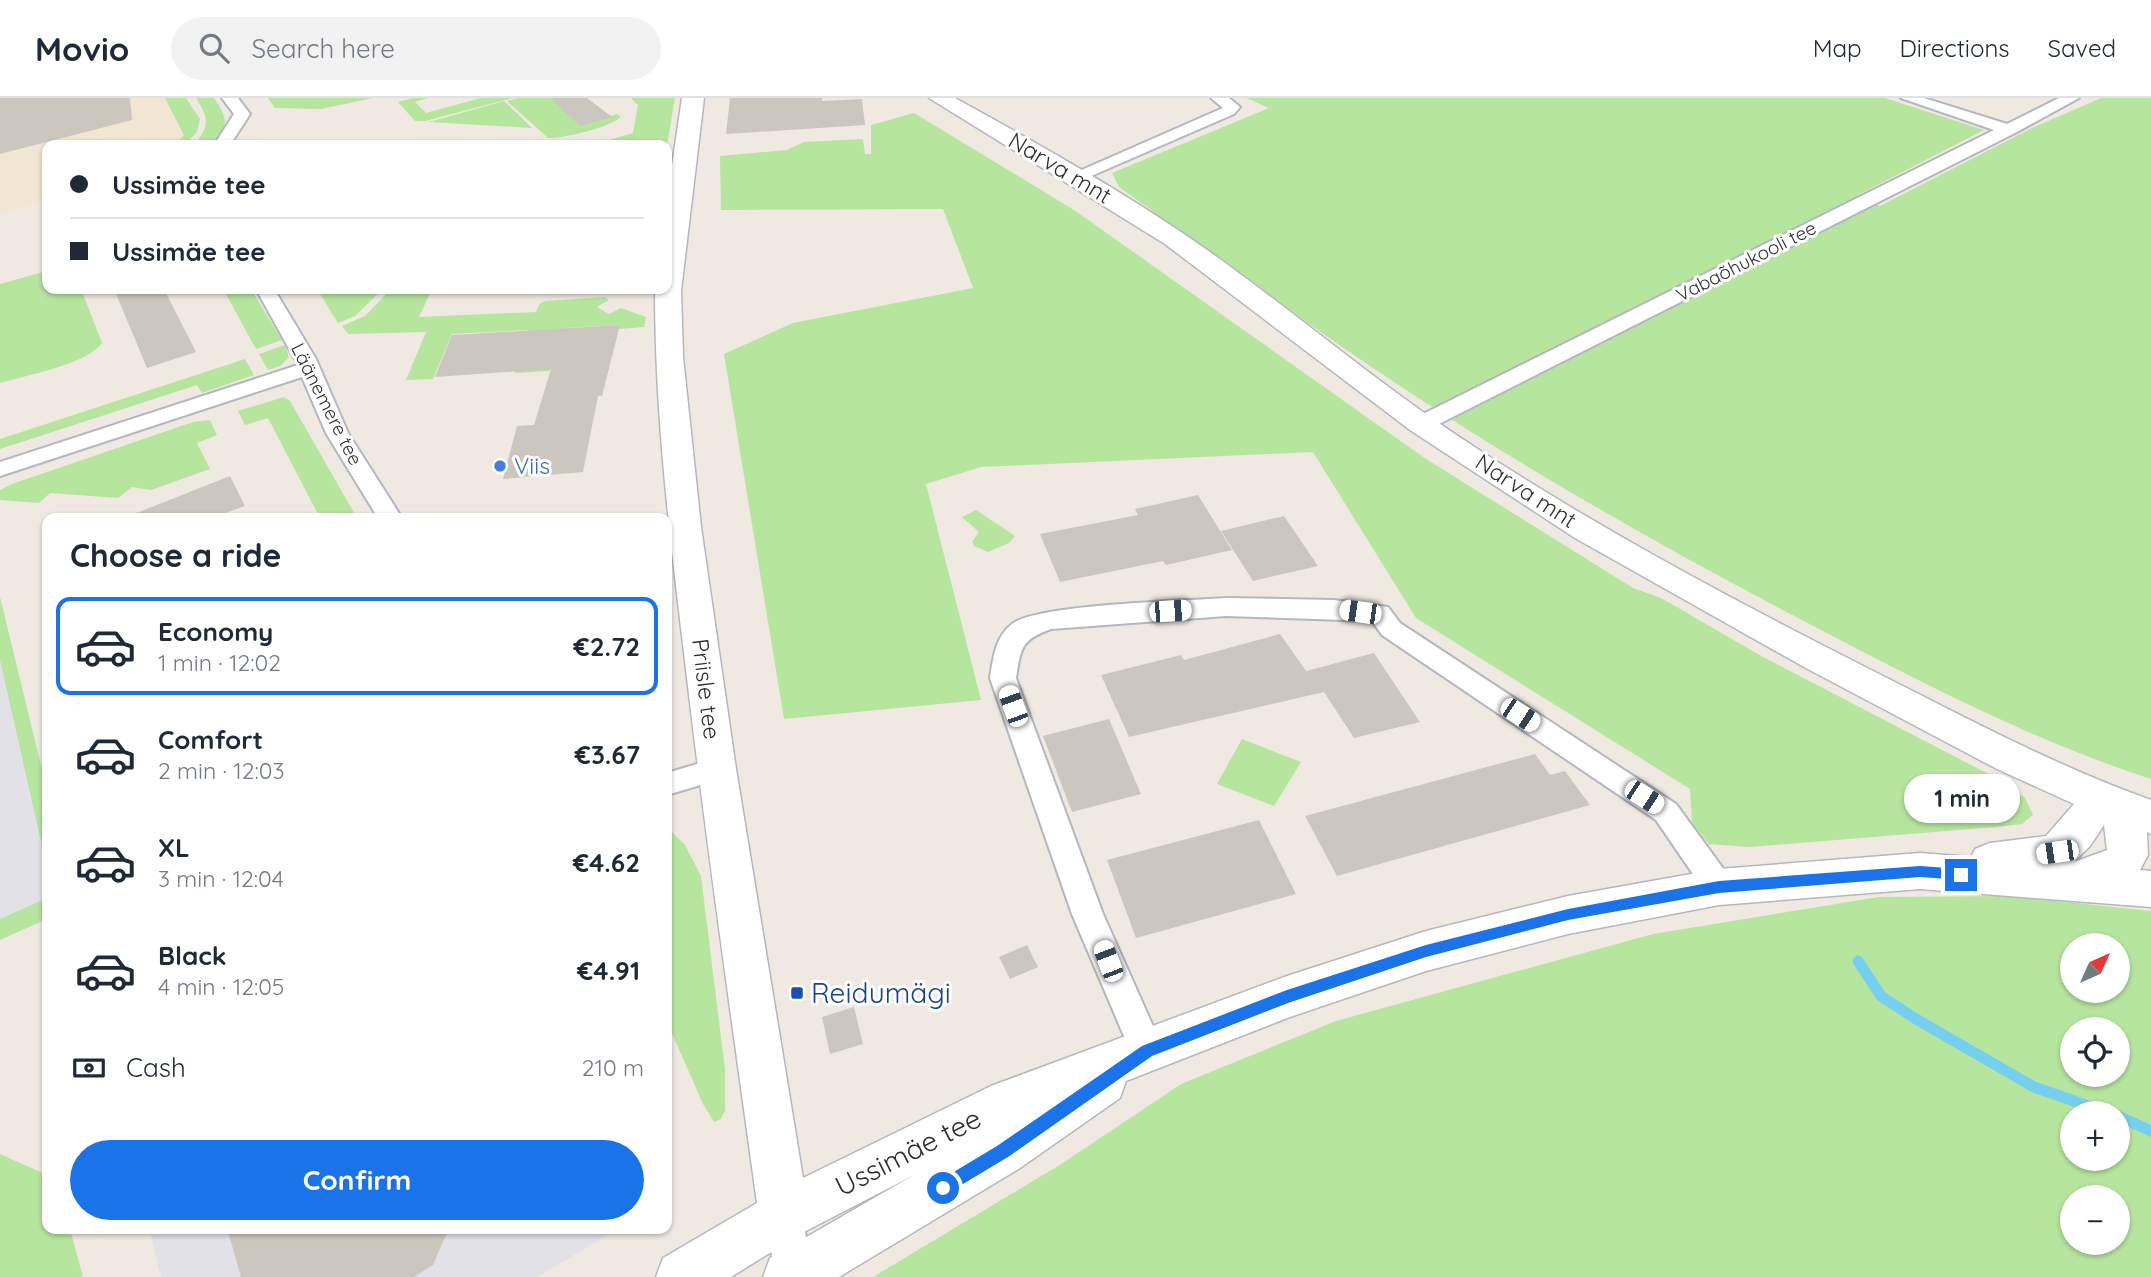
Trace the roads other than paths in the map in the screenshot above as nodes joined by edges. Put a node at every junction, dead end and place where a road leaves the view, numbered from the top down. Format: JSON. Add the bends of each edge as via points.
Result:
{"nodes":[{"id":1,"x":230,"y":98,"type":"edge"},
{"id":2,"x":693,"y":98,"type":"edge"},
{"id":3,"x":940,"y":98,"type":"edge"},
{"id":4,"x":1219,"y":98,"type":"edge"},
{"id":5,"x":1909,"y":98,"type":"edge"},
{"id":6,"x":2071,"y":98,"type":"edge"},
{"id":7,"x":2009,"y":130,"type":"junction"},
{"id":8,"x":225,"y":140,"type":"edge"},
{"id":9,"x":1076,"y":176,"type":"junction"},
{"id":10,"x":672,"y":256,"type":"edge"},
{"id":11,"x":268,"y":294,"type":"edge"},
{"id":12,"x":668,"y":294,"type":"edge"},
{"id":13,"x":308,"y":368,"type":"junction"},
{"id":14,"x":1421,"y":424,"type":"junction"},
{"id":15,"x":0,"y":469,"type":"edge"},
{"id":16,"x":387,"y":513,"type":"edge"},
{"id":17,"x":1993,"y":749,"type":"junction"},
{"id":18,"x":717,"y":769,"type":"junction"},
{"id":19,"x":672,"y":782,"type":"edge"},
{"id":20,"x":2113,"y":804,"type":"junction"},
{"id":21,"x":2151,"y":817,"type":"edge"},
{"id":22,"x":2076,"y":834,"type":"junction"},
{"id":23,"x":1920,"y":871,"type":"junction"},
{"id":24,"x":2061,"y":881,"type":"junction"},
{"id":25,"x":1719,"y":887,"type":"junction"},
{"id":26,"x":2151,"y":889,"type":"edge"},
{"id":27,"x":1147,"y":1051,"type":"junction"},
{"id":28,"x":783,"y":1215,"type":"junction"},
{"id":29,"x":792,"y":1276,"type":"edge"},
{"id":30,"x":681,"y":1277,"type":"edge"}],
"edges":[{"from":1,"to":8,"type":"street","via":[[242,114]]},
{"from":2,"to":10,"type":"street","name":"Priisle tee"},
{"from":3,"to":9,"type":"street","name":"Narva mnt"},
{"from":4,"to":9,"type":"street","via":[[1232,107],[1229,111]]},
{"from":5,"to":7,"type":"street"},
{"from":6,"to":7,"type":"street","name":"Vabaõhukooli tee"},
{"from":7,"to":14,"type":"street","name":"Vabaõhukooli tee"},
{"from":9,"to":14,"type":"street","name":"Narva mnt","via":[[1205,260]]},
{"from":11,"to":13,"type":"street","name":"Läänemere tee"},
{"from":12,"to":18,"type":"street","name":"Priisle tee","via":[[669,357],[685,527]]},
{"from":13,"to":15,"type":"street"},
{"from":13,"to":16,"type":"street","name":"Läänemere tee","via":[[337,433]]},
{"from":14,"to":17,"type":"street","name":"Narva mnt","via":[[1577,525],[1735,615]]},
{"from":17,"to":20,"type":"street","name":"Narva mnt"},
{"from":17,"to":22,"type":"street","via":[[2054,792],[2070,814]]},
{"from":18,"to":19,"type":"street"},
{"from":18,"to":28,"type":"street","name":"Priisle tee"},
{"from":20,"to":21,"type":"street","name":"Narva mnt"},
{"from":20,"to":22,"type":"street","via":[[2092,810]]},
{"from":20,"to":24,"type":"street","via":[[2130,838],[2123,863],[2103,874]]},
{"from":22,"to":23,"type":"street","via":[[2057,852]]},
{"from":23,"to":24,"type":"street","name":"Ussimäe tee"},
{"from":23,"to":25,"type":"street","name":"Ussimäe tee"},
{"from":24,"to":26,"type":"street","name":"Ussimäe tee"},
{"from":25,"to":27,"type":"street","name":"Ussimäe tee","via":[[1568,915],[1426,951],[1287,996]]},
{"from":25,"to":27,"type":"street","via":[[1666,812],[1424,651],[1391,628],[1379,613],[1226,607],[1049,620],[1021,630],[1008,648],[1003,678],[1066,854]]},
{"from":27,"to":28,"type":"street","name":"Ussimäe tee","via":[[991,1110]]},
{"from":27,"to":29,"type":"street","name":"Ussimäe tee","via":[[1003,1151]]},
{"from":28,"to":29,"type":"street","name":"Priisle tee"},
{"from":28,"to":30,"type":"street","name":"Ussimäe tee"}]}
